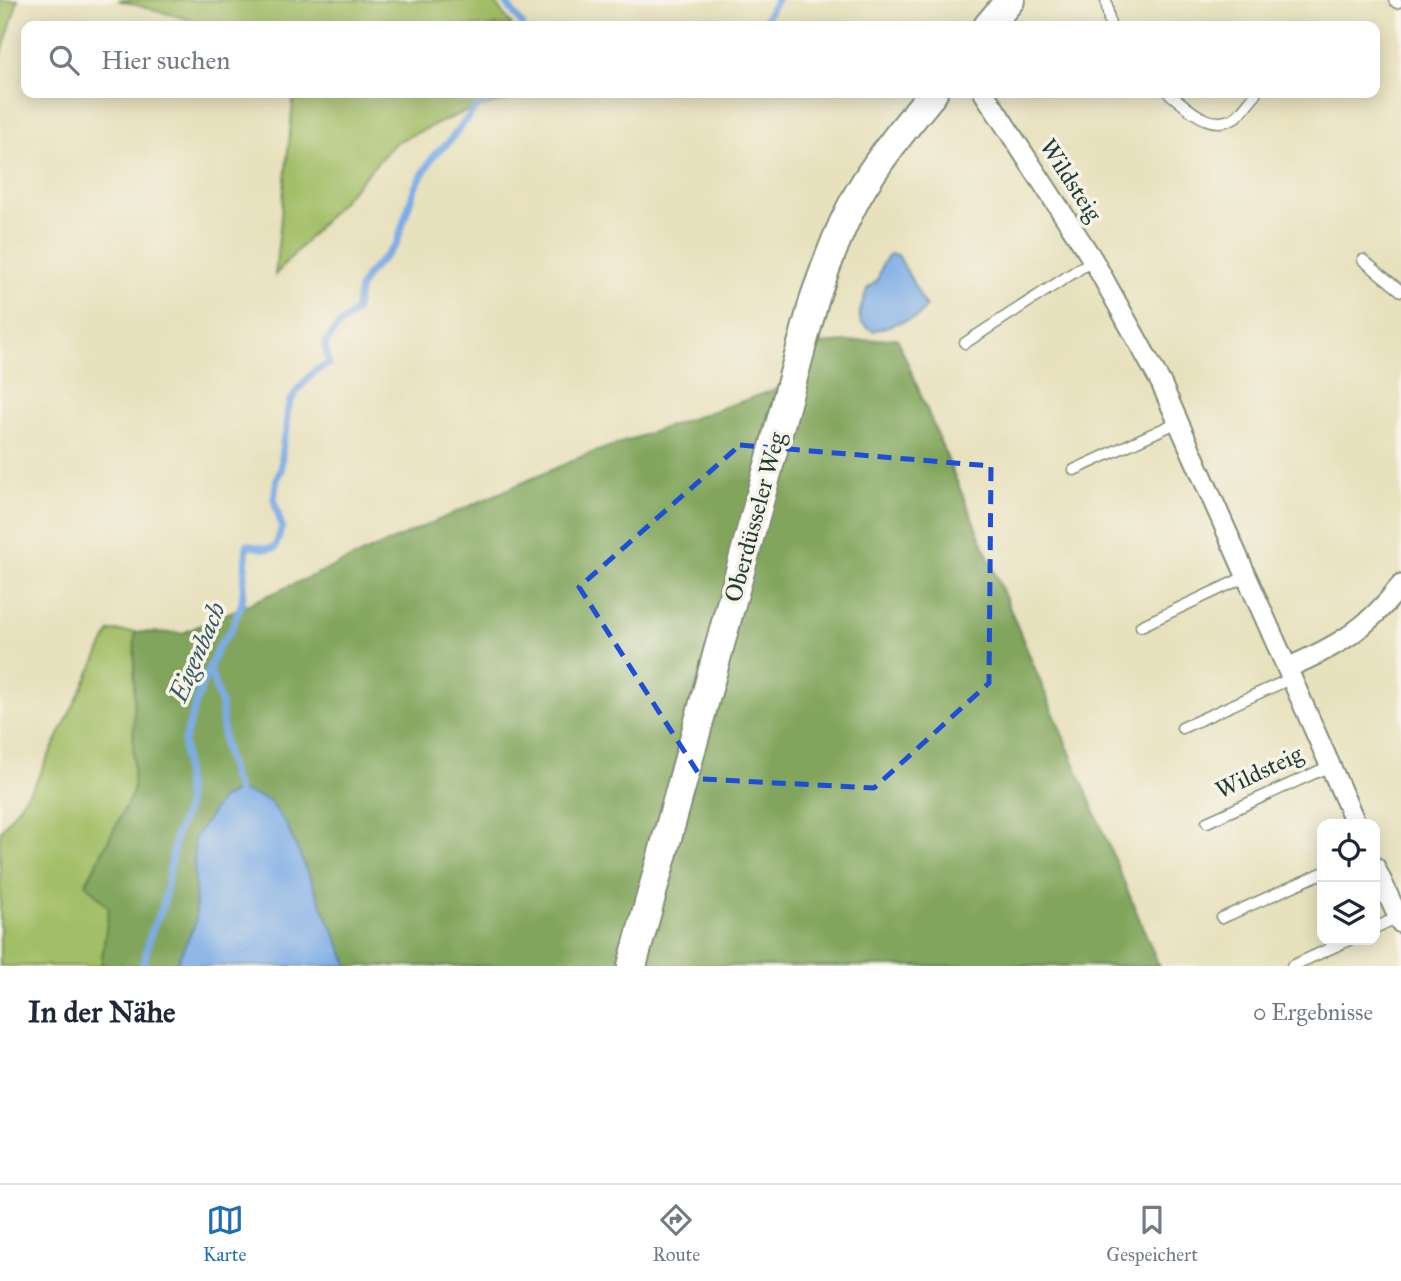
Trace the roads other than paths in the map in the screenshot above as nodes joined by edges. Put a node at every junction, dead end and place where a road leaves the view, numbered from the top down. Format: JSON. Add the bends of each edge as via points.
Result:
{"nodes":[{"id":1,"x":1010,"y":0,"type":"edge"},
{"id":2,"x":1106,"y":0,"type":"edge"},
{"id":3,"x":992,"y":21,"type":"edge"},
{"id":4,"x":1109,"y":21,"type":"edge"},
{"id":5,"x":929,"y":98,"type":"edge"},
{"id":6,"x":987,"y":98,"type":"edge"},
{"id":7,"x":1175,"y":98,"type":"edge"},
{"id":8,"x":1252,"y":98,"type":"edge"},
{"id":9,"x":1093,"y":260,"type":"junction"},
{"id":10,"x":1363,"y":260,"type":"dead end"},
{"id":11,"x":1401,"y":291,"type":"edge"},
{"id":12,"x":965,"y":343,"type":"dead end"},
{"id":13,"x":1178,"y":422,"type":"junction"},
{"id":14,"x":1073,"y":470,"type":"dead end"},
{"id":15,"x":1247,"y":576,"type":"junction"},
{"id":16,"x":1401,"y":585,"type":"edge"},
{"id":17,"x":1141,"y":626,"type":"dead end"},
{"id":18,"x":1290,"y":673,"type":"junction"},
{"id":19,"x":1182,"y":728,"type":"dead end"},
{"id":20,"x":1330,"y":766,"type":"junction"},
{"id":21,"x":1354,"y":819,"type":"edge"},
{"id":22,"x":1207,"y":822,"type":"dead end"},
{"id":23,"x":1317,"y":875,"type":"edge"},
{"id":24,"x":1380,"y":878,"type":"edge"},
{"id":25,"x":1222,"y":918,"type":"dead end"},
{"id":26,"x":1400,"y":920,"type":"edge"},
{"id":27,"x":1380,"y":926,"type":"edge"},
{"id":28,"x":1338,"y":945,"type":"edge"},
{"id":29,"x":632,"y":966,"type":"edge"},
{"id":30,"x":1292,"y":966,"type":"edge"}],
"edges":[{"from":1,"to":3,"type":"street"},
{"from":2,"to":4,"type":"lane"},
{"from":5,"to":29,"type":"street","name":"Oberdüsseler Weg","via":[[864,185],[836,238],[815,297]]},
{"from":6,"to":9,"type":"street","name":"Wildsteig"},
{"from":7,"to":8,"type":"lane","via":[[1211,122],[1237,116]]},
{"from":9,"to":12,"type":"lane","name":"Wildsteig"},
{"from":9,"to":13,"type":"street","name":"Wildsteig"},
{"from":10,"to":11,"type":"lane"},
{"from":13,"to":14,"type":"lane"},
{"from":13,"to":15,"type":"street","name":"Wildsteig"},
{"from":15,"to":17,"type":"lane"},
{"from":15,"to":18,"type":"street","name":"Wildsteig"},
{"from":16,"to":18,"type":"street","via":[[1384,607],[1347,638]]},
{"from":18,"to":19,"type":"lane"},
{"from":18,"to":20,"type":"street","name":"Wildsteig"},
{"from":20,"to":21,"type":"street","name":"Wildsteig"},
{"from":20,"to":22,"type":"lane","name":"Wildsteig"},
{"from":23,"to":25,"type":"lane"},
{"from":24,"to":26,"type":"street"},
{"from":26,"to":27,"type":"lane"},
{"from":28,"to":30,"type":"lane"}]}
